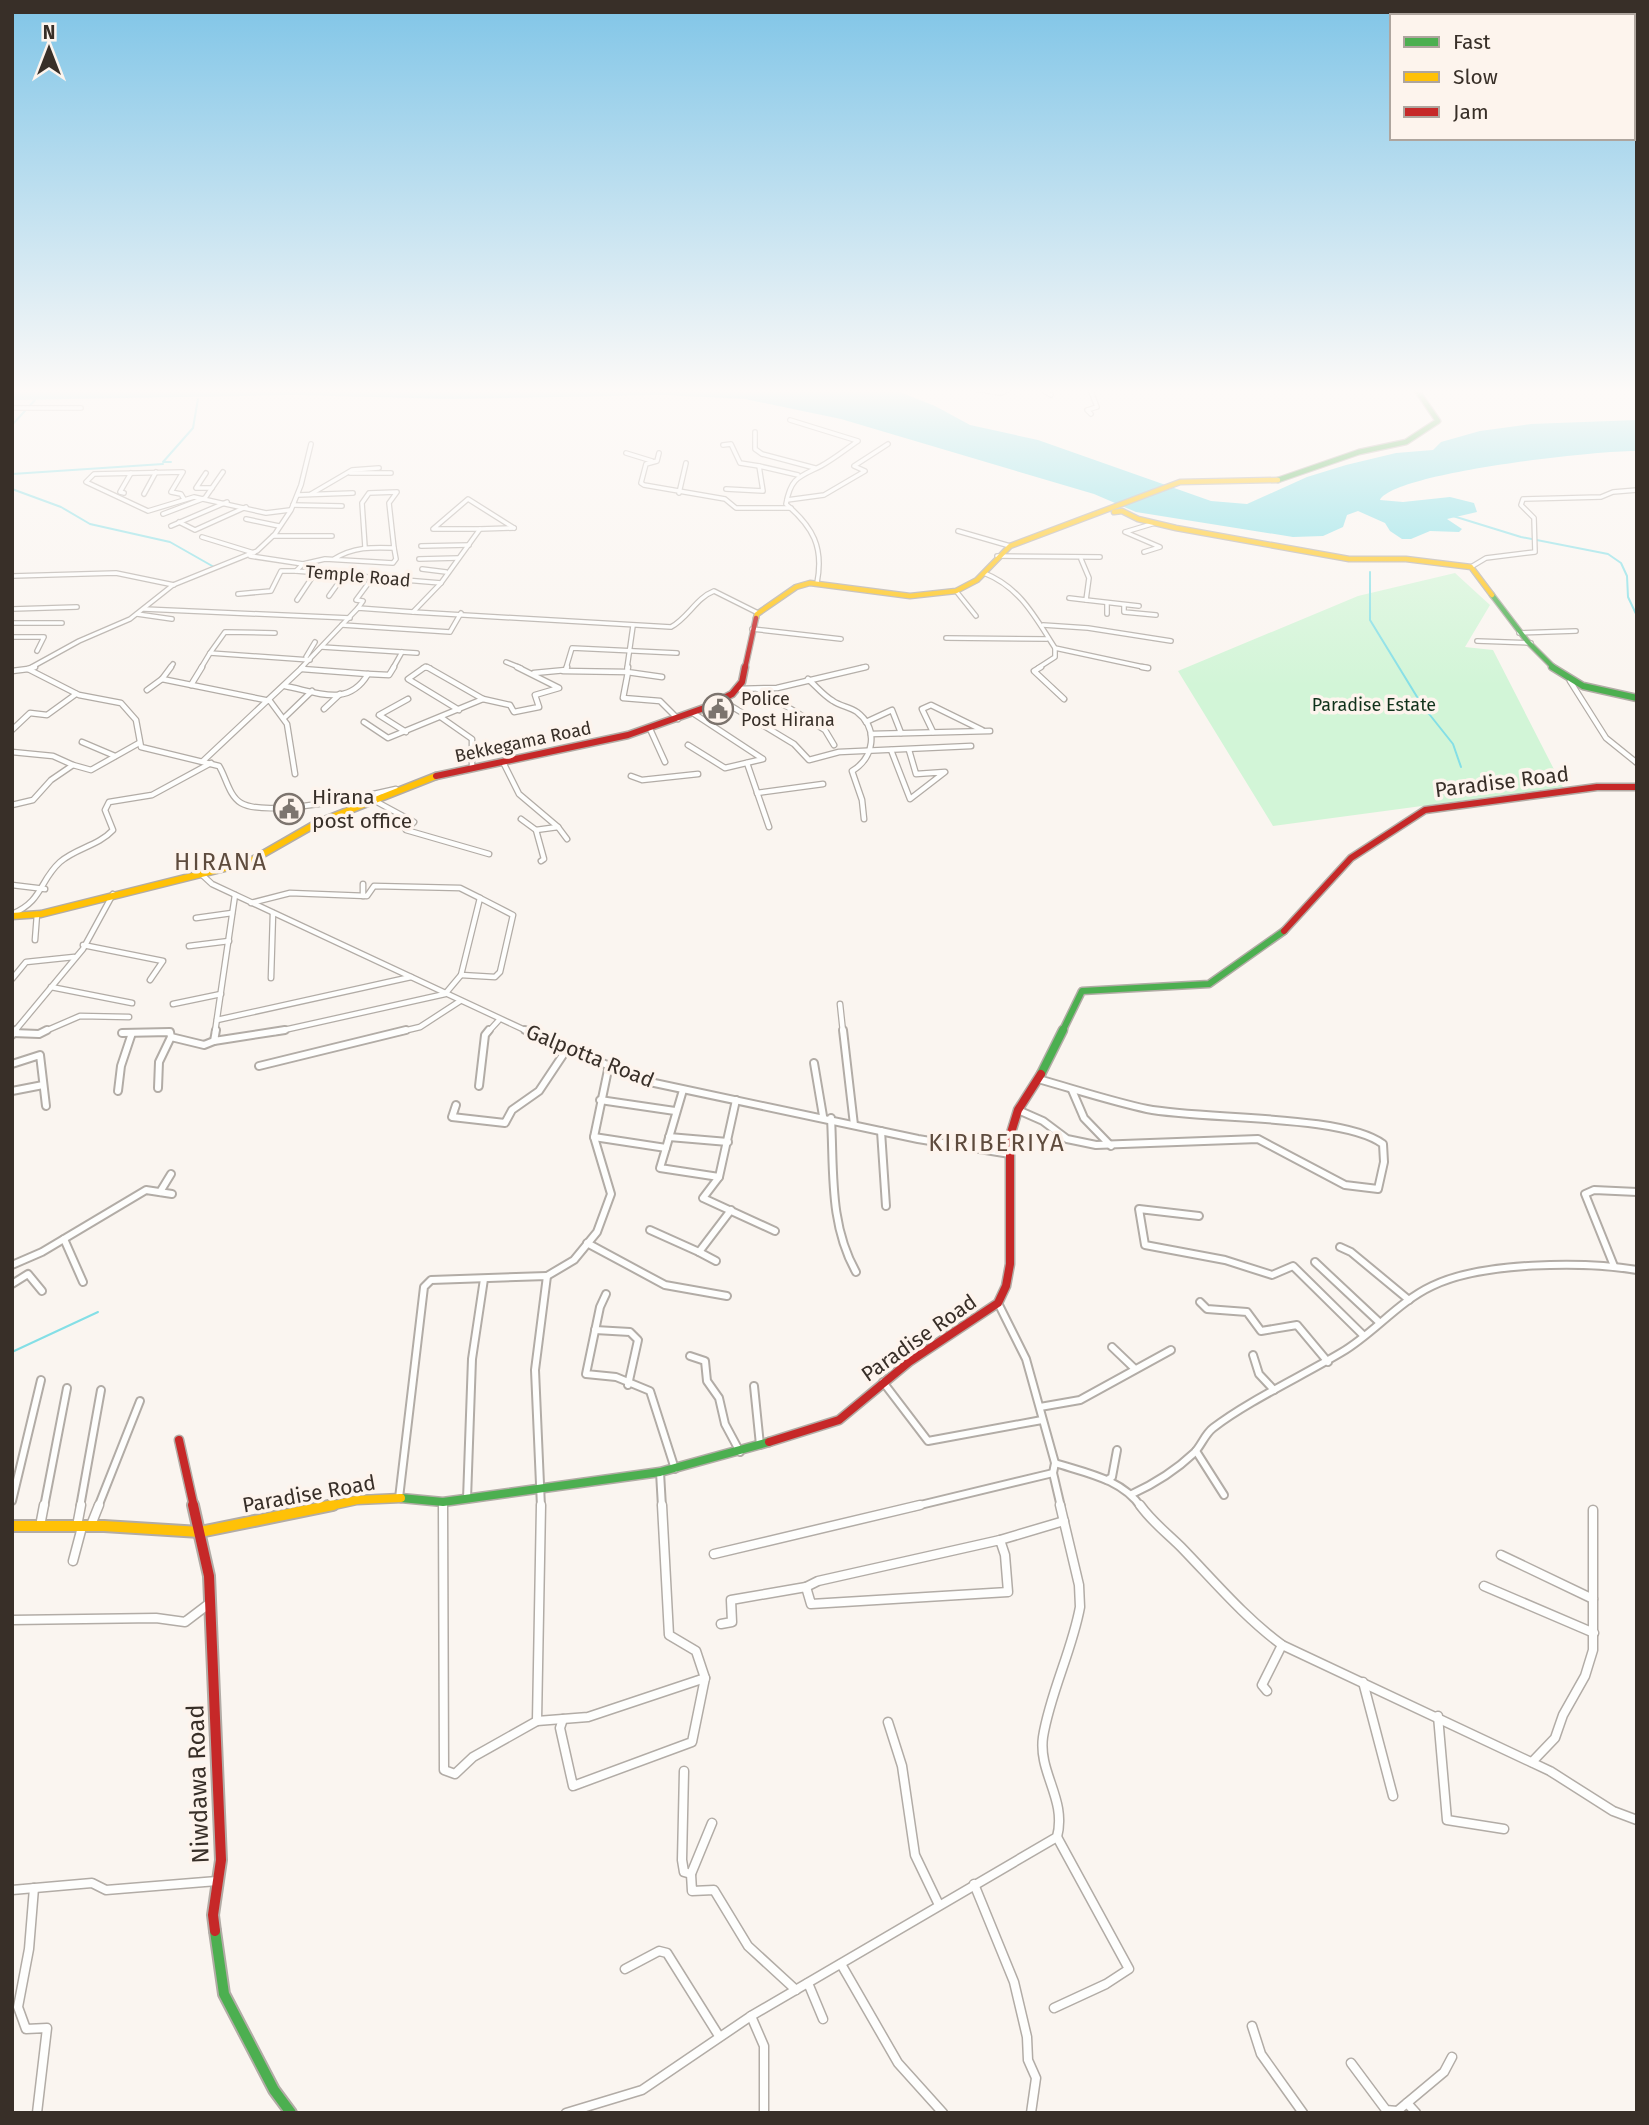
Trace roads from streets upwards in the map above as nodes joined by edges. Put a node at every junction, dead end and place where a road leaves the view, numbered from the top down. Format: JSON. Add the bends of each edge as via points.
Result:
{"nodes":[{"id":1,"x":99,"y":488,"type":"edge"},
{"id":2,"x":122,"y":488,"type":"edge"},
{"id":3,"x":148,"y":488,"type":"edge"},
{"id":4,"x":173,"y":488,"type":"edge"},
{"id":5,"x":212,"y":488,"type":"edge"},
{"id":6,"x":301,"y":488,"type":"edge"},
{"id":7,"x":321,"y":488,"type":"edge"},
{"id":8,"x":661,"y":488,"type":"edge"},
{"id":9,"x":680,"y":488,"type":"edge"},
{"id":10,"x":763,"y":488,"type":"edge"},
{"id":11,"x":792,"y":488,"type":"edge"},
{"id":12,"x":839,"y":488,"type":"edge"},
{"id":13,"x":1164,"y":488,"type":"edge"},
{"id":14,"x":726,"y":489,"type":"dead end"},
{"id":15,"x":1637,"y":489,"type":"edge"},
{"id":16,"x":124,"y":493,"type":"dead end"},
{"id":17,"x":353,"y":493,"type":"dead end"},
{"id":18,"x":679,"y":493,"type":"junction"},
{"id":19,"x":145,"y":494,"type":"dead end"},
{"id":20,"x":311,"y":494,"type":"junction"},
{"id":21,"x":298,"y":495,"type":"junction"},
{"id":22,"x":205,"y":498,"type":"junction"},
{"id":23,"x":184,"y":499,"type":"junction"},
{"id":24,"x":787,"y":500,"type":"junction"},
{"id":25,"x":227,"y":502,"type":"junction"},
{"id":26,"x":342,"y":506,"type":"dead end"},
{"id":27,"x":246,"y":507,"type":"junction"},
{"id":28,"x":291,"y":507,"type":"junction"},
{"id":29,"x":791,"y":508,"type":"junction"},
{"id":30,"x":1103,"y":513,"type":"junction"},
{"id":31,"x":163,"y":514,"type":"dead end"},
{"id":32,"x":246,"y":519,"type":"dead end"},
{"id":33,"x":179,"y":523,"type":"junction"},
{"id":34,"x":1155,"y":523,"type":"junction"},
{"id":35,"x":171,"y":526,"type":"dead end"},
{"id":36,"x":279,"y":526,"type":"junction"},
{"id":37,"x":480,"y":529,"type":"junction"},
{"id":38,"x":958,"y":531,"type":"dead end"},
{"id":39,"x":272,"y":536,"type":"junction"},
{"id":40,"x":332,"y":536,"type":"dead end"},
{"id":41,"x":202,"y":537,"type":"dead end"},
{"id":42,"x":469,"y":544,"type":"junction"},
{"id":43,"x":421,"y":546,"type":"dead end"},
{"id":44,"x":365,"y":547,"type":"junction"},
{"id":45,"x":1010,"y":547,"type":"junction"},
{"id":46,"x":394,"y":548,"type":"junction"},
{"id":47,"x":1144,"y":552,"type":"dead end"},
{"id":48,"x":252,"y":554,"type":"junction"},
{"id":49,"x":997,"y":556,"type":"junction"},
{"id":50,"x":1100,"y":557,"type":"dead end"},
{"id":51,"x":458,"y":558,"type":"junction"},
{"id":52,"x":334,"y":559,"type":"junction"},
{"id":53,"x":419,"y":559,"type":"dead end"},
{"id":54,"x":1081,"y":559,"type":"junction"},
{"id":55,"x":303,"y":564,"type":"junction"},
{"id":56,"x":1471,"y":566,"type":"junction"},
{"id":57,"x":422,"y":569,"type":"dead end"},
{"id":58,"x":296,"y":572,"type":"junction"},
{"id":59,"x":446,"y":572,"type":"junction"},
{"id":60,"x":316,"y":573,"type":"junction"},
{"id":61,"x":984,"y":573,"type":"junction"},
{"id":62,"x":344,"y":575,"type":"junction"},
{"id":63,"x":12,"y":576,"type":"edge"},
{"id":64,"x":373,"y":577,"type":"junction"},
{"id":65,"x":441,"y":583,"type":"junction"},
{"id":66,"x":817,"y":583,"type":"junction"},
{"id":67,"x":174,"y":585,"type":"junction"},
{"id":68,"x":956,"y":591,"type":"junction"},
{"id":69,"x":238,"y":594,"type":"dead end"},
{"id":70,"x":329,"y":596,"type":"dead end"},
{"id":71,"x":1069,"y":598,"type":"dead end"},
{"id":72,"x":297,"y":600,"type":"dead end"},
{"id":73,"x":1086,"y":600,"type":"junction"},
{"id":74,"x":1107,"y":603,"type":"junction"},
{"id":75,"x":1124,"y":605,"type":"junction"},
{"id":76,"x":1139,"y":606,"type":"dead end"},
{"id":77,"x":77,"y":607,"type":"dead end"},
{"id":78,"x":358,"y":608,"type":"junction"},
{"id":79,"x":12,"y":609,"type":"edge"},
{"id":80,"x":144,"y":609,"type":"junction"},
{"id":81,"x":413,"y":612,"type":"junction"},
{"id":82,"x":461,"y":613,"type":"junction"},
{"id":83,"x":758,"y":613,"type":"junction"},
{"id":84,"x":137,"y":614,"type":"junction"},
{"id":85,"x":1107,"y":614,"type":"dead end"},
{"id":86,"x":1156,"y":615,"type":"dead end"},
{"id":87,"x":976,"y":616,"type":"dead end"},
{"id":88,"x":350,"y":618,"type":"junction"},
{"id":89,"x":172,"y":619,"type":"dead end"},
{"id":90,"x":62,"y":622,"type":"dead end"},
{"id":91,"x":12,"y":623,"type":"edge"},
{"id":92,"x":342,"y":625,"type":"junction"},
{"id":93,"x":1043,"y":625,"type":"junction"},
{"id":94,"x":634,"y":626,"type":"junction"},
{"id":95,"x":752,"y":629,"type":"junction"},
{"id":96,"x":1576,"y":631,"type":"dead end"},
{"id":97,"x":1518,"y":632,"type":"junction"},
{"id":98,"x":275,"y":634,"type":"dead end"},
{"id":99,"x":12,"y":636,"type":"edge"},
{"id":100,"x":946,"y":638,"type":"dead end"},
{"id":101,"x":841,"y":639,"type":"dead end"},
{"id":102,"x":1047,"y":639,"type":"junction"},
{"id":103,"x":1171,"y":641,"type":"dead end"},
{"id":104,"x":315,"y":642,"type":"dead end"},
{"id":105,"x":1476,"y":642,"type":"dead end"},
{"id":106,"x":1531,"y":643,"type":"junction"},
{"id":107,"x":322,"y":647,"type":"junction"},
{"id":108,"x":1055,"y":648,"type":"junction"},
{"id":109,"x":631,"y":650,"type":"junction"},
{"id":110,"x":37,"y":651,"type":"dead end"},
{"id":111,"x":402,"y":652,"type":"junction"},
{"id":112,"x":210,"y":653,"type":"junction"},
{"id":113,"x":417,"y":653,"type":"dead end"},
{"id":114,"x":677,"y":653,"type":"dead end"},
{"id":115,"x":277,"y":655,"type":"dead end"},
{"id":116,"x":308,"y":658,"type":"junction"},
{"id":117,"x":506,"y":662,"type":"dead end"},
{"id":118,"x":173,"y":664,"type":"dead end"},
{"id":119,"x":866,"y":667,"type":"dead end"},
{"id":120,"x":28,"y":668,"type":"junction"},
{"id":121,"x":1148,"y":668,"type":"dead end"},
{"id":122,"x":302,"y":669,"type":"junction"},
{"id":123,"x":12,"y":671,"type":"edge"},
{"id":124,"x":561,"y":671,"type":"junction"},
{"id":125,"x":628,"y":672,"type":"junction"},
{"id":126,"x":534,"y":673,"type":"junction"},
{"id":127,"x":368,"y":674,"type":"junction"},
{"id":128,"x":662,"y":677,"type":"dead end"},
{"id":129,"x":162,"y":679,"type":"junction"},
{"id":130,"x":808,"y":679,"type":"junction"},
{"id":131,"x":1570,"y":681,"type":"junction"},
{"id":132,"x":191,"y":685,"type":"junction"},
{"id":133,"x":285,"y":686,"type":"junction"},
{"id":134,"x":736,"y":689,"type":"junction"},
{"id":135,"x":758,"y":689,"type":"junction"},
{"id":136,"x":147,"y":690,"type":"dead end"},
{"id":137,"x":312,"y":691,"type":"junction"},
{"id":138,"x":76,"y":694,"type":"junction"},
{"id":139,"x":340,"y":694,"type":"junction"},
{"id":140,"x":1637,"y":698,"type":"edge"},
{"id":141,"x":408,"y":699,"type":"dead end"},
{"id":142,"x":483,"y":699,"type":"junction"},
{"id":143,"x":1064,"y":699,"type":"dead end"},
{"id":144,"x":721,"y":700,"type":"junction"},
{"id":145,"x":270,"y":701,"type":"junction"},
{"id":146,"x":324,"y":709,"type":"dead end"},
{"id":147,"x":459,"y":710,"type":"junction"},
{"id":148,"x":693,"y":713,"type":"junction"},
{"id":149,"x":285,"y":717,"type":"junction"},
{"id":150,"x":442,"y":718,"type":"junction"},
{"id":151,"x":678,"y":719,"type":"junction"},
{"id":152,"x":364,"y":722,"type":"dead end"},
{"id":153,"x":866,"y":722,"type":"junction"},
{"id":154,"x":650,"y":729,"type":"junction"},
{"id":155,"x":12,"y":730,"type":"edge"},
{"id":156,"x":984,"y":731,"type":"junction"},
{"id":157,"x":990,"y":731,"type":"dead end"},
{"id":158,"x":406,"y":732,"type":"junction"},
{"id":159,"x":933,"y":732,"type":"junction"},
{"id":160,"x":901,"y":733,"type":"junction"},
{"id":161,"x":871,"y":734,"type":"junction"},
{"id":162,"x":82,"y":742,"type":"dead end"},
{"id":163,"x":139,"y":743,"type":"junction"},
{"id":164,"x":688,"y":745,"type":"dead end"},
{"id":165,"x":834,"y":745,"type":"dead end"},
{"id":166,"x":971,"y":746,"type":"dead end"},
{"id":167,"x":872,"y":750,"type":"junction"},
{"id":168,"x":891,"y":750,"type":"junction"},
{"id":169,"x":909,"y":750,"type":"junction"},
{"id":170,"x":12,"y":752,"type":"edge"},
{"id":171,"x":115,"y":756,"type":"junction"},
{"id":172,"x":204,"y":761,"type":"junction"},
{"id":173,"x":503,"y":762,"type":"junction"},
{"id":174,"x":665,"y":762,"type":"dead end"},
{"id":175,"x":211,"y":763,"type":"junction"},
{"id":176,"x":747,"y":763,"type":"junction"},
{"id":177,"x":1637,"y":763,"type":"edge"},
{"id":178,"x":73,"y":765,"type":"junction"},
{"id":179,"x":472,"y":768,"type":"junction"},
{"id":180,"x":295,"y":774,"type":"dead end"},
{"id":181,"x":698,"y":774,"type":"dead end"},
{"id":182,"x":631,"y":776,"type":"dead end"},
{"id":183,"x":823,"y":784,"type":"dead end"},
{"id":184,"x":1637,"y":787,"type":"edge"},
{"id":185,"x":757,"y":793,"type":"junction"},
{"id":186,"x":377,"y":796,"type":"junction"},
{"id":187,"x":12,"y":806,"type":"edge"},
{"id":188,"x":521,"y":819,"type":"dead end"},
{"id":189,"x":864,"y":819,"type":"dead end"},
{"id":190,"x":558,"y":827,"type":"junction"},
{"id":191,"x":769,"y":827,"type":"dead end"},
{"id":192,"x":536,"y":830,"type":"junction"},
{"id":193,"x":567,"y":839,"type":"dead end"},
{"id":194,"x":489,"y":854,"type":"dead end"},
{"id":195,"x":541,"y":861,"type":"dead end"},
{"id":196,"x":200,"y":872,"type":"junction"},
{"id":197,"x":363,"y":884,"type":"dead end"},
{"id":198,"x":12,"y":885,"type":"edge"},
{"id":199,"x":45,"y":889,"type":"junction"},
{"id":200,"x":113,"y":894,"type":"junction"},
{"id":201,"x":235,"y":895,"type":"junction"},
{"id":202,"x":363,"y":896,"type":"junction"},
{"id":203,"x":480,"y":898,"type":"junction"},
{"id":204,"x":251,"y":903,"type":"junction"},
{"id":205,"x":232,"y":913,"type":"junction"},
{"id":206,"x":273,"y":913,"type":"junction"},
{"id":207,"x":37,"y":914,"type":"junction"},
{"id":208,"x":12,"y":915,"type":"edge"},
{"id":209,"x":196,"y":918,"type":"dead end"},
{"id":210,"x":35,"y":940,"type":"dead end"},
{"id":211,"x":229,"y":941,"type":"junction"},
{"id":212,"x":83,"y":945,"type":"junction"},
{"id":213,"x":189,"y":946,"type":"dead end"},
{"id":214,"x":75,"y":957,"type":"junction"},
{"id":215,"x":461,"y":975,"type":"junction"},
{"id":216,"x":411,"y":977,"type":"junction"},
{"id":217,"x":271,"y":978,"type":"dead end"},
{"id":218,"x":12,"y":979,"type":"edge"},
{"id":219,"x":150,"y":980,"type":"dead end"},
{"id":220,"x":51,"y":987,"type":"junction"},
{"id":221,"x":221,"y":994,"type":"junction"},
{"id":222,"x":445,"y":994,"type":"junction"},
{"id":223,"x":460,"y":1001,"type":"junction"},
{"id":224,"x":132,"y":1003,"type":"dead end"},
{"id":225,"x":173,"y":1004,"type":"dead end"},
{"id":226,"x":840,"y":1004,"type":"dead end"},
{"id":227,"x":129,"y":1017,"type":"dead end"},
{"id":228,"x":217,"y":1020,"type":"junction"},
{"id":229,"x":499,"y":1020,"type":"junction"},
{"id":230,"x":132,"y":1032,"type":"junction"},
{"id":231,"x":122,"y":1033,"type":"dead end"},
{"id":232,"x":13,"y":1034,"type":"edge"},
{"id":233,"x":171,"y":1037,"type":"junction"},
{"id":234,"x":214,"y":1041,"type":"junction"},
{"id":235,"x":568,"y":1049,"type":"junction"},
{"id":236,"x":814,"y":1063,"type":"dead end"},
{"id":237,"x":12,"y":1064,"type":"edge"},
{"id":238,"x":609,"y":1065,"type":"junction"},
{"id":239,"x":259,"y":1066,"type":"dead end"},
{"id":240,"x":1038,"y":1079,"type":"junction"},
{"id":241,"x":43,"y":1085,"type":"junction"},
{"id":242,"x":479,"y":1086,"type":"dead end"},
{"id":243,"x":158,"y":1088,"type":"dead end"},
{"id":244,"x":683,"y":1090,"type":"junction"},
{"id":245,"x":1072,"y":1090,"type":"junction"},
{"id":246,"x":12,"y":1091,"type":"edge"},
{"id":247,"x":118,"y":1091,"type":"dead end"},
{"id":248,"x":600,"y":1100,"type":"junction"},
{"id":249,"x":736,"y":1100,"type":"junction"},
{"id":250,"x":456,"y":1105,"type":"dead end"},
{"id":251,"x":46,"y":1107,"type":"dead end"},
{"id":252,"x":1018,"y":1110,"type":"junction"},
{"id":253,"x":675,"y":1111,"type":"junction"},
{"id":254,"x":823,"y":1116,"type":"junction"},
{"id":255,"x":831,"y":1118,"type":"junction"},
{"id":256,"x":854,"y":1125,"type":"junction"},
{"id":257,"x":881,"y":1131,"type":"junction"},
{"id":258,"x":594,"y":1137,"type":"junction"},
{"id":259,"x":669,"y":1137,"type":"junction"},
{"id":260,"x":728,"y":1142,"type":"junction"},
{"id":261,"x":1111,"y":1146,"type":"junction"},
{"id":262,"x":666,"y":1147,"type":"junction"},
{"id":263,"x":1010,"y":1154,"type":"junction"},
{"id":264,"x":171,"y":1174,"type":"dead end"},
{"id":265,"x":719,"y":1177,"type":"junction"},
{"id":266,"x":160,"y":1192,"type":"junction"},
{"id":267,"x":1637,"y":1192,"type":"edge"},
{"id":268,"x":172,"y":1194,"type":"dead end"},
{"id":269,"x":886,"y":1206,"type":"dead end"},
{"id":270,"x":731,"y":1210,"type":"junction"},
{"id":271,"x":1199,"y":1216,"type":"dead end"},
{"id":272,"x":650,"y":1230,"type":"dead end"},
{"id":273,"x":775,"y":1231,"type":"dead end"},
{"id":274,"x":64,"y":1239,"type":"junction"},
{"id":275,"x":587,"y":1243,"type":"junction"},
{"id":276,"x":1340,"y":1247,"type":"dead end"},
{"id":277,"x":699,"y":1252,"type":"junction"},
{"id":278,"x":716,"y":1261,"type":"dead end"},
{"id":279,"x":1315,"y":1262,"type":"dead end"},
{"id":280,"x":12,"y":1265,"type":"edge"},
{"id":281,"x":1614,"y":1266,"type":"junction"},
{"id":282,"x":1637,"y":1270,"type":"edge"},
{"id":283,"x":856,"y":1272,"type":"dead end"},
{"id":284,"x":547,"y":1276,"type":"junction"},
{"id":285,"x":484,"y":1279,"type":"junction"},
{"id":286,"x":83,"y":1282,"type":"dead end"},
{"id":287,"x":12,"y":1284,"type":"edge"},
{"id":288,"x":42,"y":1291,"type":"dead end"},
{"id":289,"x":606,"y":1294,"type":"dead end"},
{"id":290,"x":727,"y":1296,"type":"dead end"},
{"id":291,"x":1409,"y":1300,"type":"junction"},
{"id":292,"x":998,"y":1303,"type":"junction"},
{"id":293,"x":1200,"y":1303,"type":"dead end"},
{"id":294,"x":1379,"y":1322,"type":"junction"},
{"id":295,"x":595,"y":1330,"type":"junction"},
{"id":296,"x":1363,"y":1335,"type":"junction"},
{"id":297,"x":1112,"y":1347,"type":"dead end"},
{"id":298,"x":1171,"y":1350,"type":"dead end"},
{"id":299,"x":1253,"y":1355,"type":"dead end"},
{"id":300,"x":690,"y":1356,"type":"dead end"},
{"id":301,"x":1328,"y":1362,"type":"junction"},
{"id":302,"x":1135,"y":1369,"type":"junction"},
{"id":303,"x":41,"y":1380,"type":"dead end"},
{"id":304,"x":883,"y":1382,"type":"junction"},
{"id":305,"x":628,"y":1385,"type":"junction"},
{"id":306,"x":754,"y":1386,"type":"dead end"},
{"id":307,"x":67,"y":1388,"type":"dead end"},
{"id":308,"x":101,"y":1390,"type":"dead end"},
{"id":309,"x":1274,"y":1390,"type":"junction"},
{"id":310,"x":140,"y":1401,"type":"dead end"},
{"id":311,"x":1040,"y":1407,"type":"junction"},
{"id":312,"x":1042,"y":1420,"type":"junction"},
{"id":313,"x":179,"y":1440,"type":"dead end"},
{"id":314,"x":760,"y":1446,"type":"junction"},
{"id":315,"x":1117,"y":1450,"type":"dead end"},
{"id":316,"x":1196,"y":1451,"type":"junction"},
{"id":317,"x":740,"y":1452,"type":"junction"},
{"id":318,"x":1055,"y":1463,"type":"junction"},
{"id":319,"x":675,"y":1469,"type":"junction"},
{"id":320,"x":660,"y":1472,"type":"junction"},
{"id":321,"x":1053,"y":1473,"type":"junction"},
{"id":322,"x":1107,"y":1480,"type":"junction"},
{"id":323,"x":541,"y":1489,"type":"junction"},
{"id":324,"x":1132,"y":1494,"type":"junction"},
{"id":325,"x":1224,"y":1495,"type":"dead end"},
{"id":326,"x":399,"y":1498,"type":"junction"},
{"id":327,"x":467,"y":1499,"type":"junction"},
{"id":328,"x":12,"y":1501,"type":"edge"},
{"id":329,"x":443,"y":1502,"type":"junction"},
{"id":330,"x":1593,"y":1510,"type":"dead end"},
{"id":331,"x":1064,"y":1521,"type":"junction"},
{"id":332,"x":12,"y":1526,"type":"edge"},
{"id":333,"x":40,"y":1526,"type":"junction"},
{"id":334,"x":83,"y":1526,"type":"junction"},
{"id":335,"x":200,"y":1532,"type":"junction"},
{"id":336,"x":1000,"y":1539,"type":"junction"},
{"id":337,"x":714,"y":1554,"type":"dead end"},
{"id":338,"x":1501,"y":1555,"type":"dead end"},
{"id":339,"x":73,"y":1562,"type":"dead end"},
{"id":340,"x":1484,"y":1586,"type":"dead end"},
{"id":341,"x":806,"y":1587,"type":"junction"},
{"id":342,"x":1593,"y":1599,"type":"junction"},
{"id":343,"x":210,"y":1602,"type":"junction"},
{"id":344,"x":12,"y":1620,"type":"edge"},
{"id":345,"x":721,"y":1624,"type":"dead end"},
{"id":346,"x":1594,"y":1633,"type":"junction"},
{"id":347,"x":1282,"y":1645,"type":"junction"},
{"id":348,"x":705,"y":1678,"type":"junction"},
{"id":349,"x":1363,"y":1682,"type":"junction"},
{"id":350,"x":1267,"y":1691,"type":"dead end"},
{"id":351,"x":1438,"y":1716,"type":"junction"},
{"id":352,"x":563,"y":1719,"type":"junction"},
{"id":353,"x":537,"y":1721,"type":"junction"},
{"id":354,"x":888,"y":1721,"type":"dead end"},
{"id":355,"x":1532,"y":1762,"type":"junction"},
{"id":356,"x":684,"y":1771,"type":"dead end"},
{"id":357,"x":1393,"y":1796,"type":"dead end"},
{"id":358,"x":1637,"y":1820,"type":"edge"},
{"id":359,"x":712,"y":1823,"type":"dead end"},
{"id":360,"x":1504,"y":1829,"type":"dead end"},
{"id":361,"x":1057,"y":1837,"type":"junction"},
{"id":362,"x":691,"y":1874,"type":"junction"},
{"id":363,"x":219,"y":1881,"type":"junction"},
{"id":364,"x":974,"y":1884,"type":"junction"},
{"id":365,"x":34,"y":1888,"type":"junction"},
{"id":366,"x":12,"y":1890,"type":"edge"},
{"id":367,"x":939,"y":1905,"type":"junction"},
{"id":368,"x":841,"y":1964,"type":"junction"},
{"id":369,"x":625,"y":1969,"type":"dead end"},
{"id":370,"x":808,"y":1983,"type":"junction"},
{"id":371,"x":796,"y":1990,"type":"junction"},
{"id":372,"x":15,"y":2008,"type":"edge"},
{"id":373,"x":1054,"y":2008,"type":"dead end"},
{"id":374,"x":751,"y":2016,"type":"junction"},
{"id":375,"x":823,"y":2019,"type":"dead end"},
{"id":376,"x":1252,"y":2026,"type":"dead end"},
{"id":377,"x":719,"y":2036,"type":"junction"},
{"id":378,"x":1452,"y":2057,"type":"dead end"},
{"id":379,"x":1351,"y":2063,"type":"dead end"},
{"id":380,"x":1408,"y":2103,"type":"junction"},
{"id":381,"x":1396,"y":2112,"type":"edge"},
{"id":382,"x":37,"y":2113,"type":"edge"},
{"id":383,"x":291,"y":2113,"type":"edge"},
{"id":384,"x":566,"y":2113,"type":"edge"},
{"id":385,"x":764,"y":2113,"type":"edge"},
{"id":386,"x":943,"y":2113,"type":"edge"},
{"id":387,"x":1031,"y":2113,"type":"edge"},
{"id":388,"x":1303,"y":2113,"type":"edge"},
{"id":389,"x":1416,"y":2113,"type":"edge"}],
"edges":[{"from":1,"to":23,"type":"street","via":[[148,511]]},
{"from":2,"to":16,"type":"street"},
{"from":3,"to":19,"type":"street"},
{"from":4,"to":23,"type":"street","via":[[171,492]]},
{"from":5,"to":22,"type":"street"},
{"from":6,"to":21,"type":"street"},
{"from":7,"to":20,"type":"street"},
{"from":8,"to":18,"type":"street"},
{"from":9,"to":18,"type":"street"},
{"from":10,"to":14,"type":"street"},
{"from":11,"to":24,"type":"street"},
{"from":12,"to":24,"type":"street"},
{"from":13,"to":30,"type":"street"},
{"from":15,"to":56,"type":"street","via":[[1601,497],[1523,499],[1521,505],[1534,518],[1535,552],[1486,558]]},
{"from":17,"to":20,"type":"street"},
{"from":18,"to":29,"type":"street","via":[[725,499],[736,508]]},
{"from":20,"to":21,"type":"street"},
{"from":21,"to":28,"type":"street"},
{"from":22,"to":23,"type":"street"},
{"from":22,"to":25,"type":"street"},
{"from":22,"to":31,"type":"street"},
{"from":24,"to":29,"type":"street"},
{"from":25,"to":27,"type":"street"},
{"from":25,"to":33,"type":"street"},
{"from":26,"to":28,"type":"street"},
{"from":27,"to":28,"type":"street","via":[[270,513]]},
{"from":27,"to":33,"type":"street","via":[[195,530]]},
{"from":28,"to":36,"type":"street"},
{"from":29,"to":66,"type":"street","via":[[820,540]]},
{"from":30,"to":34,"type":"street","via":[[1122,511]]},
{"from":30,"to":45,"type":"street"},
{"from":32,"to":36,"type":"street"},
{"from":33,"to":35,"type":"street"},
{"from":34,"to":47,"type":"street","via":[[1125,533],[1160,547]]},
{"from":34,"to":56,"type":"street","via":[[1349,559]]},
{"from":36,"to":39,"type":"street"},
{"from":37,"to":37,"type":"street","via":[[514,528],[468,499],[433,529]]},
{"from":37,"to":42,"type":"street"},
{"from":38,"to":45,"type":"street"},
{"from":39,"to":40,"type":"street"},
{"from":39,"to":48,"type":"street"},
{"from":41,"to":48,"type":"street","name":"Temple Road"},
{"from":42,"to":43,"type":"street"},
{"from":42,"to":51,"type":"street"},
{"from":44,"to":46,"type":"street"},
{"from":44,"to":46,"type":"street","via":[[362,503],[369,493],[397,492],[389,503]]},
{"from":44,"to":52,"type":"street","via":[[349,548]]},
{"from":45,"to":49,"type":"street"},
{"from":46,"to":52,"type":"street","via":[[393,564]]},
{"from":48,"to":55,"type":"street","name":"Temple Road"},
{"from":48,"to":67,"type":"street"},
{"from":49,"to":54,"type":"street"},
{"from":49,"to":61,"type":"street"},
{"from":50,"to":54,"type":"street"},
{"from":51,"to":53,"type":"street"},
{"from":51,"to":59,"type":"street"},
{"from":52,"to":55,"type":"street"},
{"from":54,"to":73,"type":"street","via":[[1089,578]]},
{"from":55,"to":58,"type":"street","name":"Temple Road"},
{"from":56,"to":97,"type":"street"},
{"from":57,"to":59,"type":"street"},
{"from":58,"to":60,"type":"street","name":"Temple Road"},
{"from":58,"to":69,"type":"street","via":[[281,571],[271,591]]},
{"from":59,"to":65,"type":"street"},
{"from":60,"to":62,"type":"street","name":"Temple Road"},
{"from":60,"to":72,"type":"street"},
{"from":61,"to":68,"type":"street"},
{"from":61,"to":93,"type":"street","via":[[1012,587]]},
{"from":62,"to":64,"type":"street","name":"Temple Road"},
{"from":62,"to":70,"type":"street"},
{"from":63,"to":67,"type":"street","via":[[50,572],[137,575]]},
{"from":64,"to":65,"type":"street","name":"Temple Road"},
{"from":64,"to":78,"type":"street","via":[[356,600],[363,601]]},
{"from":65,"to":81,"type":"street"},
{"from":66,"to":68,"type":"street","via":[[910,596]]},
{"from":66,"to":83,"type":"street","via":[[796,587]]},
{"from":67,"to":80,"type":"street"},
{"from":68,"to":87,"type":"street"},
{"from":71,"to":73,"type":"street"},
{"from":73,"to":74,"type":"street"},
{"from":74,"to":75,"type":"street"},
{"from":74,"to":85,"type":"street"},
{"from":75,"to":76,"type":"street"},
{"from":75,"to":86,"type":"street","via":[[1124,612]]},
{"from":77,"to":79,"type":"street"},
{"from":78,"to":81,"type":"street"},
{"from":78,"to":88,"type":"street"},
{"from":80,"to":84,"type":"street"},
{"from":80,"to":88,"type":"street"},
{"from":81,"to":82,"type":"street"},
{"from":82,"to":92,"type":"street","via":[[450,632]]},
{"from":82,"to":94,"type":"street"},
{"from":83,"to":94,"type":"street","via":[[714,591],[701,598],[680,623]]},
{"from":83,"to":95,"type":"street"},
{"from":84,"to":89,"type":"street"},
{"from":84,"to":120,"type":"street","via":[[76,643],[46,664]]},
{"from":88,"to":92,"type":"street"},
{"from":90,"to":91,"type":"street"},
{"from":92,"to":107,"type":"street"},
{"from":93,"to":102,"type":"street"},
{"from":93,"to":103,"type":"street"},
{"from":94,"to":109,"type":"street"},
{"from":95,"to":101,"type":"street"},
{"from":95,"to":134,"type":"street","via":[[742,682]]},
{"from":96,"to":97,"type":"street"},
{"from":97,"to":106,"type":"street"},
{"from":98,"to":112,"type":"street","via":[[225,632]]},
{"from":99,"to":110,"type":"street","via":[[44,638]]},
{"from":100,"to":102,"type":"street"},
{"from":102,"to":108,"type":"street"},
{"from":104,"to":116,"type":"street"},
{"from":105,"to":106,"type":"street"},
{"from":106,"to":131,"type":"street"},
{"from":107,"to":111,"type":"street"},
{"from":107,"to":116,"type":"street"},
{"from":108,"to":121,"type":"street"},
{"from":108,"to":143,"type":"street","via":[[1055,657],[1034,671]]},
{"from":109,"to":114,"type":"street"},
{"from":109,"to":124,"type":"street","via":[[572,648],[566,670]]},
{"from":109,"to":125,"type":"street"},
{"from":111,"to":113,"type":"street"},
{"from":111,"to":127,"type":"street","via":[[389,675]]},
{"from":112,"to":116,"type":"street"},
{"from":112,"to":132,"type":"street"},
{"from":115,"to":116,"type":"street"},
{"from":116,"to":122,"type":"street"},
{"from":117,"to":126,"type":"street"},
{"from":118,"to":129,"type":"street"},
{"from":119,"to":130,"type":"street"},
{"from":120,"to":123,"type":"street"},
{"from":120,"to":138,"type":"street"},
{"from":122,"to":127,"type":"street"},
{"from":122,"to":133,"type":"street"},
{"from":124,"to":125,"type":"street"},
{"from":124,"to":126,"type":"street"},
{"from":125,"to":128,"type":"street"},
{"from":125,"to":151,"type":"street","via":[[623,698],[660,701]]},
{"from":126,"to":142,"type":"street","via":[[559,688],[535,695],[539,707],[514,712],[510,705]]},
{"from":127,"to":139,"type":"street","via":[[358,690]]},
{"from":129,"to":132,"type":"street"},
{"from":129,"to":136,"type":"street"},
{"from":130,"to":135,"type":"street"},
{"from":130,"to":153,"type":"street"},
{"from":131,"to":140,"type":"street"},
{"from":131,"to":177,"type":"street","via":[[1606,738]]},
{"from":132,"to":145,"type":"street"},
{"from":133,"to":137,"type":"street"},
{"from":133,"to":145,"type":"street"},
{"from":134,"to":135,"type":"street"},
{"from":134,"to":144,"type":"street","name":"Bekkegama Road"},
{"from":135,"to":165,"type":"street","via":[[825,730]]},
{"from":137,"to":139,"type":"street"},
{"from":137,"to":149,"type":"street"},
{"from":138,"to":155,"type":"street","via":[[47,715],[30,713]]},
{"from":138,"to":163,"type":"street","via":[[121,703],[136,720]]},
{"from":139,"to":146,"type":"street"},
{"from":141,"to":158,"type":"street","via":[[379,715]]},
{"from":142,"to":147,"type":"street"},
{"from":142,"to":147,"type":"street","via":[[426,666],[408,679]]},
{"from":144,"to":148,"type":"street","name":"Bekkegama Road"},
{"from":144,"to":167,"type":"street","via":[[794,744],[809,760]]},
{"from":145,"to":149,"type":"street"},
{"from":145,"to":172,"type":"street"},
{"from":147,"to":150,"type":"street"},
{"from":148,"to":151,"type":"street","name":"Bekkegama Road"},
{"from":148,"to":176,"type":"street","via":[[763,759]]},
{"from":149,"to":180,"type":"street"},
{"from":150,"to":158,"type":"street"},
{"from":150,"to":179,"type":"street","via":[[472,739]]},
{"from":151,"to":154,"type":"street","name":"Bekkegama Road"},
{"from":152,"to":158,"type":"street","via":[[388,738]]},
{"from":153,"to":160,"type":"street","via":[[892,710]]},
{"from":153,"to":161,"type":"street"},
{"from":154,"to":173,"type":"street","name":"Bekkegama Road"},
{"from":154,"to":174,"type":"street"},
{"from":156,"to":157,"type":"street"},
{"from":156,"to":159,"type":"street"},
{"from":156,"to":159,"type":"street","via":[[931,705],[922,709]]},
{"from":159,"to":160,"type":"street"},
{"from":160,"to":161,"type":"street"},
{"from":161,"to":167,"type":"street"},
{"from":162,"to":171,"type":"street"},
{"from":163,"to":171,"type":"street"},
{"from":163,"to":172,"type":"street","via":[[153,751]]},
{"from":164,"to":176,"type":"street","via":[[725,768]]},
{"from":166,"to":169,"type":"street"},
{"from":167,"to":168,"type":"street"},
{"from":167,"to":189,"type":"street","via":[[861,768],[852,771]]},
{"from":168,"to":169,"type":"street"},
{"from":168,"to":169,"type":"street","via":[[910,799],[945,772],[916,774]]},
{"from":170,"to":178,"type":"street","via":[[53,755]]},
{"from":171,"to":178,"type":"street","via":[[88,771]]},
{"from":172,"to":175,"type":"street"},
{"from":173,"to":179,"type":"street","name":"Bekkegama Road"},
{"from":173,"to":190,"type":"street","via":[[519,793]]},
{"from":175,"to":186,"type":"street","via":[[224,772],[236,799],[250,807]]},
{"from":175,"to":199,"type":"street","via":[[152,795],[109,802],[105,810],[113,830],[108,837],[55,866]]},
{"from":176,"to":185,"type":"street"},
{"from":178,"to":187,"type":"street","via":[[33,800]]},
{"from":179,"to":186,"type":"street","name":"Bekkegama Road"},
{"from":181,"to":182,"type":"street","via":[[642,780]]},
{"from":183,"to":185,"type":"street"},
{"from":184,"to":240,"type":"street","name":"Paradise Road","via":[[1597,787],[1425,810],[1351,858],[1289,928],[1209,984],[1082,991]]},
{"from":185,"to":191,"type":"street"},
{"from":186,"to":194,"type":"street","via":[[391,811],[414,822],[406,830]]},
{"from":186,"to":196,"type":"street","name":"Bekkegama Road","via":[[249,862]]},
{"from":188,"to":192,"type":"street"},
{"from":190,"to":192,"type":"street"},
{"from":190,"to":193,"type":"street"},
{"from":192,"to":195,"type":"street"},
{"from":196,"to":200,"type":"street","name":"Bekkegama Road"},
{"from":196,"to":201,"type":"street","name":"Galpotta Road"},
{"from":197,"to":202,"type":"street"},
{"from":198,"to":199,"type":"street"},
{"from":199,"to":208,"type":"street","via":[[35,902]]},
{"from":200,"to":207,"type":"street","name":"Bekkegama Road"},
{"from":200,"to":212,"type":"street","via":[[109,908]]},
{"from":201,"to":204,"type":"street","name":"Galpotta Road"},
{"from":201,"to":205,"type":"street"},
{"from":202,"to":203,"type":"street","via":[[374,886],[440,886],[460,888]]},
{"from":202,"to":204,"type":"street","via":[[290,893]]},
{"from":203,"to":215,"type":"street"},
{"from":203,"to":215,"type":"street","via":[[513,915],[500,972],[495,977]]},
{"from":204,"to":206,"type":"street","name":"Galpotta Road"},
{"from":205,"to":209,"type":"street"},
{"from":205,"to":211,"type":"street"},
{"from":206,"to":216,"type":"street","name":"Galpotta Road"},
{"from":206,"to":217,"type":"street"},
{"from":207,"to":208,"type":"street","name":"Bekkegama Road"},
{"from":207,"to":210,"type":"street"},
{"from":211,"to":213,"type":"street"},
{"from":211,"to":221,"type":"street"},
{"from":212,"to":214,"type":"street"},
{"from":212,"to":219,"type":"street","via":[[163,961]]},
{"from":214,"to":218,"type":"street","via":[[26,962]]},
{"from":214,"to":220,"type":"street"},
{"from":215,"to":222,"type":"street"},
{"from":216,"to":222,"type":"street","name":"Galpotta Road"},
{"from":216,"to":228,"type":"street"},
{"from":220,"to":224,"type":"street"},
{"from":220,"to":232,"type":"street"},
{"from":221,"to":225,"type":"street"},
{"from":221,"to":228,"type":"street"},
{"from":222,"to":223,"type":"street","name":"Galpotta Road"},
{"from":222,"to":234,"type":"street","via":[[282,1031]]},
{"from":223,"to":229,"type":"street","name":"Galpotta Road"},
{"from":223,"to":239,"type":"street","via":[[420,1027]]},
{"from":226,"to":256,"type":"street"},
{"from":227,"to":232,"type":"street","via":[[80,1016],[39,1034]]},
{"from":228,"to":234,"type":"street"},
{"from":229,"to":235,"type":"street","name":"Galpotta Road"},
{"from":229,"to":242,"type":"street","via":[[485,1035]]},
{"from":230,"to":231,"type":"street"},
{"from":230,"to":233,"type":"street","via":[[170,1032]]},
{"from":230,"to":247,"type":"street"},
{"from":233,"to":234,"type":"street","via":[[204,1045]]},
{"from":233,"to":243,"type":"street","via":[[159,1062]]},
{"from":235,"to":238,"type":"street","name":"Galpotta Road"},
{"from":235,"to":250,"type":"street","via":[[539,1091],[512,1110],[505,1123],[452,1118]]},
{"from":236,"to":254,"type":"street"},
{"from":237,"to":241,"type":"street","via":[[40,1055]]},
{"from":238,"to":244,"type":"street","name":"Galpotta Road","via":[[645,1081]]},
{"from":238,"to":248,"type":"street"},
{"from":240,"to":245,"type":"street"},
{"from":240,"to":252,"type":"street","name":"Paradise Road"},
{"from":241,"to":246,"type":"street"},
{"from":241,"to":251,"type":"street"},
{"from":244,"to":249,"type":"street","name":"Galpotta Road"},
{"from":244,"to":253,"type":"street"},
{"from":245,"to":261,"type":"street","via":[[1084,1118]]},
{"from":245,"to":261,"type":"street","via":[[1148,1109],[1371,1135],[1383,1144],[1384,1162],[1378,1189],[1358,1191],[1258,1139]]},
{"from":248,"to":253,"type":"street"},
{"from":248,"to":258,"type":"street"},
{"from":249,"to":254,"type":"street","name":"Galpotta Road"},
{"from":249,"to":260,"type":"street"},
{"from":252,"to":261,"type":"street","via":[[1067,1139]]},
{"from":252,"to":263,"type":"street","name":"Paradise Road"},
{"from":253,"to":259,"type":"street"},
{"from":254,"to":255,"type":"street","name":"Galpotta Road"},
{"from":255,"to":256,"type":"street","name":"Galpotta Road"},
{"from":255,"to":283,"type":"street","via":[[836,1231]]},
{"from":256,"to":257,"type":"street","name":"Galpotta Road"},
{"from":257,"to":263,"type":"street","name":"Galpotta Road"},
{"from":257,"to":269,"type":"street"},
{"from":258,"to":262,"type":"street"},
{"from":258,"to":275,"type":"street","via":[[611,1194],[597,1232]]},
{"from":259,"to":260,"type":"street"},
{"from":259,"to":262,"type":"street"},
{"from":260,"to":265,"type":"street"},
{"from":262,"to":265,"type":"street","via":[[660,1168]]},
{"from":263,"to":292,"type":"street","name":"Paradise Road","via":[[1011,1244],[1004,1295]]},
{"from":264,"to":266,"type":"street"},
{"from":265,"to":270,"type":"street","via":[[702,1198]]},
{"from":266,"to":268,"type":"street"},
{"from":266,"to":274,"type":"street","via":[[146,1190]]},
{"from":267,"to":281,"type":"street","via":[[1594,1190],[1585,1194]]},
{"from":270,"to":273,"type":"street"},
{"from":270,"to":277,"type":"street"},
{"from":271,"to":296,"type":"street","via":[[1139,1209],[1145,1245],[1225,1260],[1272,1275],[1293,1266]]},
{"from":272,"to":277,"type":"street"},
{"from":274,"to":280,"type":"street"},
{"from":274,"to":286,"type":"street"},
{"from":275,"to":284,"type":"street","via":[[574,1260]]},
{"from":275,"to":290,"type":"street","via":[[665,1285]]},
{"from":276,"to":291,"type":"street"},
{"from":277,"to":278,"type":"street"},
{"from":279,"to":294,"type":"street"},
{"from":281,"to":282,"type":"street"},
{"from":281,"to":291,"type":"street","via":[[1553,1265],[1467,1273]]},
{"from":284,"to":285,"type":"street"},
{"from":284,"to":323,"type":"street","via":[[535,1370]]},
{"from":285,"to":326,"type":"street","via":[[431,1280],[424,1287]]},
{"from":285,"to":327,"type":"street","via":[[472,1359]]},
{"from":287,"to":288,"type":"street","via":[[28,1274]]},
{"from":289,"to":295,"type":"street"},
{"from":291,"to":294,"type":"street"},
{"from":292,"to":304,"type":"street","name":"Paradise Road"},
{"from":292,"to":311,"type":"street","via":[[1026,1359]]},
{"from":293,"to":301,"type":"street","via":[[1207,1309],[1247,1312],[1261,1331],[1297,1325]]},
{"from":294,"to":296,"type":"street"},
{"from":295,"to":305,"type":"street","via":[[586,1374],[616,1377]]},
{"from":295,"to":305,"type":"street","via":[[630,1332],[638,1340]]},
{"from":296,"to":301,"type":"street"},
{"from":297,"to":302,"type":"street"},
{"from":298,"to":302,"type":"street"},
{"from":299,"to":309,"type":"street","via":[[1259,1374]]},
{"from":300,"to":317,"type":"street","via":[[705,1361],[706,1381],[719,1398],[725,1424]]},
{"from":301,"to":309,"type":"street"},
{"from":302,"to":311,"type":"street","via":[[1080,1400]]},
{"from":303,"to":328,"type":"street"},
{"from":304,"to":312,"type":"street","via":[[928,1441]]},
{"from":304,"to":314,"type":"street","name":"Paradise Road","via":[[839,1420]]},
{"from":305,"to":319,"type":"street","via":[[650,1391]]},
{"from":306,"to":314,"type":"street"},
{"from":307,"to":333,"type":"street"},
{"from":308,"to":334,"type":"street"},
{"from":309,"to":316,"type":"street","via":[[1212,1429]]},
{"from":310,"to":334,"type":"street"},
{"from":311,"to":312,"type":"street"},
{"from":312,"to":318,"type":"street"},
{"from":313,"to":335,"type":"street","name":"Niwdawa Road"},
{"from":314,"to":317,"type":"street","name":"Paradise Road"},
{"from":315,"to":322,"type":"street","via":[[1112,1477]]},
{"from":316,"to":324,"type":"street","via":[[1162,1480]]},
{"from":316,"to":325,"type":"street"},
{"from":317,"to":319,"type":"street","name":"Paradise Road"},
{"from":318,"to":321,"type":"street"},
{"from":318,"to":322,"type":"street"},
{"from":319,"to":320,"type":"street","name":"Paradise Road"},
{"from":320,"to":323,"type":"street","name":"Paradise Road"},
{"from":320,"to":348,"type":"street","via":[[669,1635],[696,1651]]},
{"from":321,"to":331,"type":"street"},
{"from":321,"to":337,"type":"street"},
{"from":322,"to":324,"type":"street"},
{"from":323,"to":327,"type":"street","name":"Paradise Road"},
{"from":323,"to":353,"type":"street"},
{"from":324,"to":347,"type":"street","via":[[1152,1522]]},
{"from":326,"to":329,"type":"street","name":"Paradise Road"},
{"from":326,"to":335,"type":"street","name":"Paradise Road","via":[[357,1500]]},
{"from":327,"to":329,"type":"street","name":"Paradise Road"},
{"from":329,"to":353,"type":"street","via":[[444,1770],[455,1774],[473,1757]]},
{"from":330,"to":342,"type":"street"},
{"from":331,"to":336,"type":"street"},
{"from":331,"to":361,"type":"street","via":[[1080,1606],[1042,1739],[1062,1818]]},
{"from":332,"to":333,"type":"street","name":"Paradise Road"},
{"from":333,"to":334,"type":"street","name":"Paradise Road"},
{"from":334,"to":335,"type":"street","name":"Paradise Road"},
{"from":334,"to":339,"type":"street"},
{"from":335,"to":343,"type":"street","name":"Niwdawa Road"},
{"from":336,"to":341,"type":"street"},
{"from":336,"to":341,"type":"street","via":[[1008,1592],[811,1604]]},
{"from":338,"to":342,"type":"street"},
{"from":340,"to":346,"type":"street"},
{"from":341,"to":345,"type":"street","via":[[731,1600],[732,1622]]},
{"from":342,"to":346,"type":"street"},
{"from":343,"to":344,"type":"street","via":[[185,1622],[156,1618]]},
{"from":343,"to":363,"type":"street","name":"Niwdawa Road"},
{"from":346,"to":355,"type":"street","via":[[1586,1676],[1555,1738]]},
{"from":347,"to":349,"type":"street"},
{"from":347,"to":350,"type":"street","via":[[1262,1685]]},
{"from":348,"to":352,"type":"street","via":[[620,1709]]},
{"from":348,"to":352,"type":"street","via":[[692,1742],[589,1782],[572,1786],[559,1728]]},
{"from":349,"to":351,"type":"street"},
{"from":349,"to":357,"type":"street"},
{"from":351,"to":355,"type":"street"},
{"from":351,"to":360,"type":"street","via":[[1447,1820]]},
{"from":352,"to":353,"type":"street"},
{"from":354,"to":367,"type":"street","via":[[902,1766],[915,1855]]},
{"from":355,"to":358,"type":"street","via":[[1613,1811]]},
{"from":356,"to":362,"type":"street","via":[[682,1860],[684,1871]]},
{"from":359,"to":362,"type":"street"},
{"from":361,"to":364,"type":"street"},
{"from":361,"to":373,"type":"street","via":[[1129,1969]]},
{"from":362,"to":371,"type":"street","via":[[692,1891],[714,1890],[748,1946]]},
{"from":363,"to":365,"type":"street","via":[[106,1890],[92,1883]]},
{"from":363,"to":383,"type":"street","name":"Niwdawa Road","via":[[213,1915],[224,1994],[274,2090]]},
{"from":364,"to":367,"type":"street"},
{"from":364,"to":387,"type":"street","via":[[1014,1982],[1028,2060],[1036,2078]]},
{"from":365,"to":366,"type":"street"},
{"from":365,"to":372,"type":"street","via":[[29,1949]]},
{"from":367,"to":368,"type":"street"},
{"from":368,"to":370,"type":"street"},
{"from":368,"to":386,"type":"street","via":[[900,2063]]},
{"from":369,"to":377,"type":"street","via":[[659,1951],[667,1953]]},
{"from":370,"to":371,"type":"street"},
{"from":370,"to":375,"type":"street"},
{"from":371,"to":374,"type":"street"},
{"from":372,"to":382,"type":"street","via":[[26,2029],[47,2028]]},
{"from":374,"to":377,"type":"street"},
{"from":374,"to":385,"type":"street","via":[[764,2046]]},
{"from":376,"to":388,"type":"street","via":[[1261,2054]]},
{"from":377,"to":384,"type":"street","via":[[642,2090]]},
{"from":378,"to":380,"type":"street","via":[[1444,2072]]},
{"from":379,"to":381,"type":"street","via":[[1386,2110]]},
{"from":380,"to":381,"type":"street"},
{"from":380,"to":389,"type":"street"}]}
